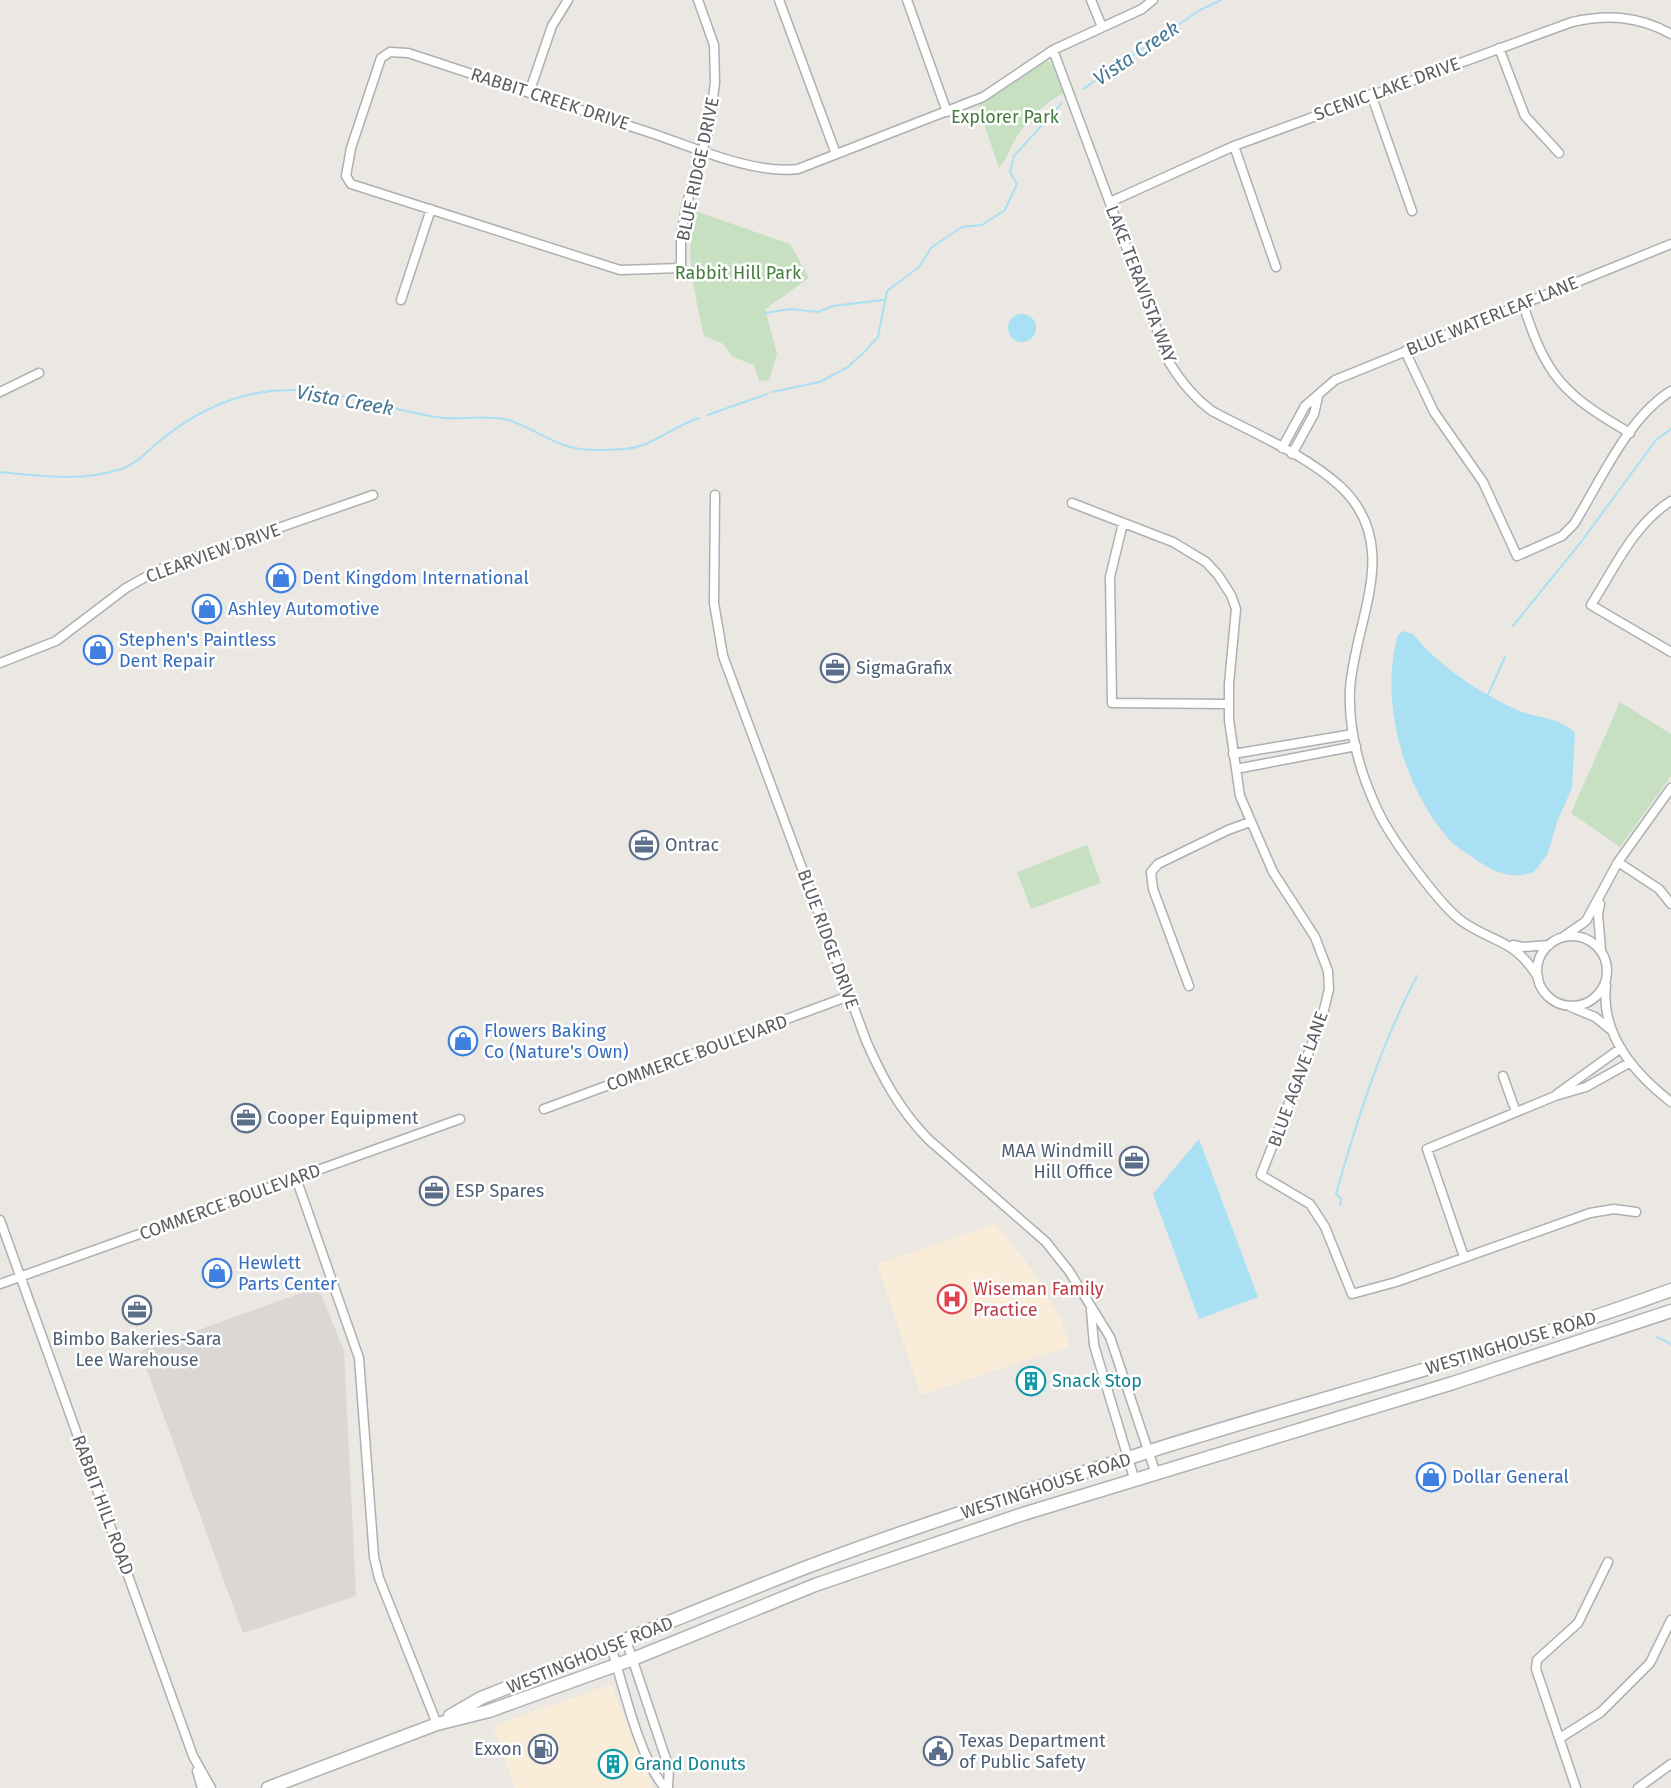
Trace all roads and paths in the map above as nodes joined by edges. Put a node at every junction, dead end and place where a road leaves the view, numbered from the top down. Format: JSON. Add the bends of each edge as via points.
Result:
{"nodes":[{"id":1,"x":568,"y":0,"type":"edge"},
{"id":2,"x":698,"y":0,"type":"edge"},
{"id":3,"x":779,"y":0,"type":"edge"},
{"id":4,"x":907,"y":0,"type":"edge"},
{"id":5,"x":1091,"y":0,"type":"edge"},
{"id":6,"x":1153,"y":0,"type":"edge"},
{"id":7,"x":1102,"y":27,"type":"junction"},
{"id":8,"x":1671,"y":34,"type":"edge"},
{"id":9,"x":1499,"y":48,"type":"junction"},
{"id":10,"x":1053,"y":50,"type":"junction"},
{"id":11,"x":529,"y":93,"type":"junction"},
{"id":12,"x":1371,"y":94,"type":"junction"},
{"id":13,"x":947,"y":112,"type":"junction"},
{"id":14,"x":1234,"y":146,"type":"junction"},
{"id":15,"x":704,"y":151,"type":"junction"},
{"id":16,"x":1559,"y":153,"type":"dead end"},
{"id":17,"x":836,"y":154,"type":"junction"},
{"id":18,"x":1110,"y":202,"type":"junction"},
{"id":19,"x":431,"y":210,"type":"junction"},
{"id":20,"x":1412,"y":211,"type":"dead end"},
{"id":21,"x":1671,"y":244,"type":"edge"},
{"id":22,"x":1276,"y":267,"type":"dead end"},
{"id":23,"x":681,"y":268,"type":"joint"},
{"id":24,"x":401,"y":300,"type":"dead end"},
{"id":25,"x":1523,"y":304,"type":"junction"},
{"id":26,"x":1405,"y":351,"type":"junction"},
{"id":27,"x":39,"y":373,"type":"dead end"},
{"id":28,"x":1671,"y":391,"type":"edge"},
{"id":29,"x":0,"y":392,"type":"edge"},
{"id":30,"x":1318,"y":397,"type":"junction"},
{"id":31,"x":1630,"y":433,"type":"junction"},
{"id":32,"x":1282,"y":448,"type":"junction"},
{"id":33,"x":1292,"y":454,"type":"junction"},
{"id":34,"x":374,"y":495,"type":"dead end"},
{"id":35,"x":715,"y":495,"type":"dead end"},
{"id":36,"x":1671,"y":501,"type":"edge"},
{"id":37,"x":1072,"y":503,"type":"dead end"},
{"id":38,"x":1123,"y":523,"type":"junction"},
{"id":39,"x":1671,"y":652,"type":"edge"},
{"id":40,"x":0,"y":663,"type":"edge"},
{"id":41,"x":1229,"y":704,"type":"junction"},
{"id":42,"x":1353,"y":734,"type":"junction"},
{"id":43,"x":1356,"y":746,"type":"junction"},
{"id":44,"x":1233,"y":754,"type":"junction"},
{"id":45,"x":1236,"y":769,"type":"junction"},
{"id":46,"x":1671,"y":788,"type":"edge"},
{"id":47,"x":1250,"y":822,"type":"junction"},
{"id":48,"x":1618,"y":862,"type":"junction"},
{"id":49,"x":1603,"y":894,"type":"junction"},
{"id":50,"x":1671,"y":904,"type":"edge"},
{"id":51,"x":1563,"y":938,"type":"junction"},
{"id":52,"x":1506,"y":943,"type":"junction"},
{"id":53,"x":1550,"y":945,"type":"junction"},
{"id":54,"x":1602,"y":954,"type":"junction"},
{"id":55,"x":1538,"y":977,"type":"junction"},
{"id":56,"x":1606,"y":978,"type":"junction"},
{"id":57,"x":1190,"y":986,"type":"dead end"},
{"id":58,"x":849,"y":996,"type":"junction"},
{"id":59,"x":1567,"y":1006,"type":"junction"},
{"id":60,"x":1611,"y":1030,"type":"junction"},
{"id":61,"x":1621,"y":1048,"type":"junction"},
{"id":62,"x":1629,"y":1063,"type":"junction"},
{"id":63,"x":1503,"y":1076,"type":"dead end"},
{"id":64,"x":1555,"y":1096,"type":"junction"},
{"id":65,"x":1671,"y":1102,"type":"edge"},
{"id":66,"x":544,"y":1108,"type":"dead end"},
{"id":67,"x":1516,"y":1112,"type":"junction"},
{"id":68,"x":460,"y":1119,"type":"dead end"},
{"id":69,"x":296,"y":1178,"type":"junction"},
{"id":70,"x":1636,"y":1212,"type":"dead end"},
{"id":71,"x":0,"y":1220,"type":"edge"},
{"id":72,"x":1464,"y":1257,"type":"junction"},
{"id":73,"x":20,"y":1277,"type":"junction"},
{"id":74,"x":0,"y":1284,"type":"edge"},
{"id":75,"x":1671,"y":1290,"type":"edge"},
{"id":76,"x":1091,"y":1310,"type":"junction"},
{"id":77,"x":1671,"y":1311,"type":"edge"},
{"id":78,"x":1148,"y":1452,"type":"junction"},
{"id":79,"x":1128,"y":1459,"type":"junction"},
{"id":80,"x":1155,"y":1471,"type":"junction"},
{"id":81,"x":1134,"y":1478,"type":"junction"},
{"id":82,"x":1608,"y":1562,"type":"dead end"},
{"id":83,"x":1671,"y":1620,"type":"edge"},
{"id":84,"x":626,"y":1640,"type":"junction"},
{"id":85,"x":611,"y":1646,"type":"junction"},
{"id":86,"x":633,"y":1659,"type":"junction"},
{"id":87,"x":617,"y":1665,"type":"junction"},
{"id":88,"x":437,"y":1724,"type":"junction"},
{"id":89,"x":1560,"y":1738,"type":"junction"},
{"id":90,"x":193,"y":1756,"type":"junction"},
{"id":91,"x":1671,"y":1764,"type":"edge"},
{"id":92,"x":202,"y":1788,"type":"edge"},
{"id":93,"x":211,"y":1788,"type":"edge"},
{"id":94,"x":268,"y":1788,"type":"edge"},
{"id":95,"x":667,"y":1788,"type":"edge"},
{"id":96,"x":1576,"y":1788,"type":"edge"},
{"id":97,"x":1638,"y":1788,"type":"edge"}],
"edges":[{"from":1,"to":11,"type":"street","via":[[552,26]]},
{"from":2,"to":15,"type":"street","name":"BLUE RIDGE DRIVE","via":[[714,45],[715,82]]},
{"from":3,"to":17,"type":"street"},
{"from":4,"to":13,"type":"street"},
{"from":5,"to":7,"type":"street"},
{"from":6,"to":7,"type":"street","name":"RABBIT CREEK DRIVE"},
{"from":7,"to":10,"type":"street","name":"RABBIT CREEK DRIVE"},
{"from":8,"to":9,"type":"street","name":"SCENIC LAKE DRIVE","via":[[1638,20],[1605,16],[1572,22]]},
{"from":9,"to":12,"type":"street","name":"SCENIC LAKE DRIVE"},
{"from":9,"to":16,"type":"street","via":[[1525,116]]},
{"from":10,"to":13,"type":"street","name":"RABBIT CREEK DRIVE","via":[[983,97]]},
{"from":10,"to":18,"type":"street","name":"LAKE TERAVISTA WAY"},
{"from":11,"to":15,"type":"street","name":"RABBIT CREEK DRIVE"},
{"from":11,"to":19,"type":"street","name":"RABBIT CREEK DRIVE","via":[[408,52],[390,52],[381,58],[351,148],[346,176],[351,184]]},
{"from":12,"to":14,"type":"street","name":"SCENIC LAKE DRIVE"},
{"from":12,"to":20,"type":"street"},
{"from":13,"to":17,"type":"street","name":"RABBIT CREEK DRIVE"},
{"from":14,"to":18,"type":"street","name":"SCENIC LAKE DRIVE"},
{"from":14,"to":22,"type":"street"},
{"from":15,"to":17,"type":"street","name":"RABBIT CREEK DRIVE","via":[[783,171]]},
{"from":15,"to":23,"type":"street","name":"BLUE RIDGE DRIVE","via":[[687,203]]},
{"from":18,"to":32,"type":"street","name":"LAKE TERAVISTA WAY","via":[[1168,362],[1180,381],[1212,411]]},
{"from":19,"to":23,"type":"street","name":"RABBIT CREEK DRIVE","via":[[620,270]]},
{"from":19,"to":24,"type":"street"},
{"from":21,"to":25,"type":"street","name":"BLUE WATERLEAF LANE"},
{"from":25,"to":26,"type":"street","name":"BLUE WATERLEAF LANE"},
{"from":25,"to":31,"type":"street","via":[[1537,346],[1551,371],[1569,392]]},
{"from":26,"to":30,"type":"street","name":"BLUE WATERLEAF LANE","via":[[1335,380]]},
{"from":26,"to":31,"type":"street","via":[[1434,412],[1483,482],[1517,556],[1562,536],[1574,524]]},
{"from":27,"to":29,"type":"street"},
{"from":28,"to":31,"type":"street","via":[[1641,417]]},
{"from":30,"to":32,"type":"street","name":"BLUE WATERLEAF LANE","via":[[1305,406]]},
{"from":30,"to":33,"type":"street","name":"BLUE WATERLEAF LANE","via":[[1314,414]]},
{"from":32,"to":33,"type":"street","name":"LAKE TERAVISTA WAY"},
{"from":33,"to":42,"type":"street","name":"LAKE TERAVISTA WAY","via":[[1334,482],[1356,503],[1370,538],[1372,575],[1350,690]]},
{"from":34,"to":40,"type":"street","name":"CLEARVIEW DRIVE","via":[[158,570],[126,588],[56,641]]},
{"from":35,"to":58,"type":"street","name":"BLUE RIDGE DRIVE","via":[[714,603],[723,656]]},
{"from":36,"to":39,"type":"street","via":[[1650,515],[1591,605]]},
{"from":37,"to":38,"type":"street","name":"BLUE AGAVE LANE"},
{"from":38,"to":41,"type":"street","name":"BLUE AGAVE LANE","via":[[1173,542],[1206,562],[1231,595],[1236,626]]},
{"from":38,"to":41,"type":"street","via":[[1110,576],[1112,703]]},
{"from":41,"to":44,"type":"street","name":"BLUE AGAVE LANE"},
{"from":42,"to":43,"type":"street","name":"LAKE TERAVISTA WAY"},
{"from":42,"to":44,"type":"street"},
{"from":43,"to":45,"type":"street"},
{"from":43,"to":52,"type":"street","name":"LAKE TERAVISTA WAY","via":[[1379,814],[1435,893],[1463,921]]},
{"from":44,"to":45,"type":"street","name":"BLUE AGAVE LANE"},
{"from":45,"to":47,"type":"street","name":"BLUE AGAVE LANE","via":[[1240,796]]},
{"from":46,"to":48,"type":"street"},
{"from":47,"to":57,"type":"street","via":[[1158,864],[1151,872],[1153,889]]},
{"from":47,"to":72,"type":"street","name":"BLUE AGAVE LANE","via":[[1273,872],[1323,954],[1329,989],[1322,1018],[1261,1175],[1310,1204],[1325,1227],[1352,1294]]},
{"from":48,"to":49,"type":"street"},
{"from":48,"to":50,"type":"street","via":[[1659,889]]},
{"from":49,"to":51,"type":"street","via":[[1586,921]]},
{"from":49,"to":54,"type":"street","via":[[1598,914]]},
{"from":51,"to":53,"type":"street"},
{"from":51,"to":54,"type":"street","via":[[1581,938],[1597,946]]},
{"from":52,"to":53,"type":"street","name":"LAKE TERAVISTA WAY","via":[[1523,947]]},
{"from":52,"to":55,"type":"street","name":"LAKE TERAVISTA WAY","via":[[1526,958]]},
{"from":53,"to":55,"type":"street","via":[[1539,959]]},
{"from":54,"to":56,"type":"street"},
{"from":55,"to":59,"type":"street","via":[[1548,996]]},
{"from":56,"to":59,"type":"street","via":[[1597,996]]},
{"from":56,"to":60,"type":"street","via":[[1605,1004]]},
{"from":58,"to":66,"type":"street","name":"COMMERCE BOULEVARD"},
{"from":58,"to":76,"type":"street","name":"BLUE RIDGE DRIVE","via":[[885,1084],[911,1121],[948,1159],[1046,1242],[1083,1292]]},
{"from":59,"to":60,"type":"street","via":[[1595,1017]]},
{"from":60,"to":61,"type":"street"},
{"from":61,"to":62,"type":"street"},
{"from":61,"to":64,"type":"street"},
{"from":62,"to":64,"type":"street","via":[[1586,1087]]},
{"from":62,"to":65,"type":"street"},
{"from":63,"to":67,"type":"street"},
{"from":64,"to":67,"type":"street"},
{"from":67,"to":72,"type":"street","via":[[1427,1149]]},
{"from":68,"to":69,"type":"street","name":"COMMERCE BOULEVARD"},
{"from":69,"to":73,"type":"street","name":"COMMERCE BOULEVARD"},
{"from":69,"to":88,"type":"street","via":[[359,1358],[374,1557],[379,1578]]},
{"from":70,"to":72,"type":"street","name":"BLUE AGAVE LANE","via":[[1614,1209],[1590,1213]]},
{"from":71,"to":73,"type":"street","name":"RABBIT HILL ROAD"},
{"from":73,"to":74,"type":"street","name":"COMMERCE BOULEVARD"},
{"from":73,"to":90,"type":"street","name":"RABBIT HILL ROAD"},
{"from":75,"to":78,"type":"main road","name":"WESTINGHOUSE ROAD","via":[[1451,1362]]},
{"from":76,"to":78,"type":"street","name":"BLUE RIDGE DRIVE","via":[[1110,1337]]},
{"from":76,"to":79,"type":"street","name":"BLUE RIDGE DRIVE","via":[[1094,1345]]},
{"from":77,"to":80,"type":"main road","name":"WESTINGHOUSE ROAD","via":[[1453,1383]]},
{"from":78,"to":79,"type":"main road","name":"WESTINGHOUSE ROAD"},
{"from":78,"to":80,"type":"street","name":"BLUE RIDGE DRIVE"},
{"from":79,"to":81,"type":"street","name":"BLUE RIDGE DRIVE"},
{"from":79,"to":84,"type":"main road","name":"WESTINGHOUSE ROAD","via":[[808,1567]]},
{"from":80,"to":81,"type":"main road","name":"WESTINGHOUSE ROAD"},
{"from":81,"to":86,"type":"main road","name":"WESTINGHOUSE ROAD","via":[[815,1585]]},
{"from":82,"to":89,"type":"street","via":[[1578,1623],[1538,1660],[1536,1669]]},
{"from":83,"to":89,"type":"street","via":[[1650,1663],[1601,1712]]},
{"from":84,"to":85,"type":"main road","name":"WESTINGHOUSE ROAD"},
{"from":84,"to":86,"type":"street"},
{"from":85,"to":87,"type":"street"},
{"from":85,"to":88,"type":"main road","name":"WESTINGHOUSE ROAD","via":[[481,1698]]},
{"from":86,"to":87,"type":"main road","name":"WESTINGHOUSE ROAD"},
{"from":86,"to":95,"type":"street","via":[[669,1768]]},
{"from":87,"to":88,"type":"main road","name":"WESTINGHOUSE ROAD","via":[[489,1711]]},
{"from":87,"to":95,"type":"street","via":[[656,1778]]},
{"from":88,"to":94,"type":"main road","name":"WESTINGHOUSE ROAD"},
{"from":89,"to":96,"type":"street"},
{"from":90,"to":92,"type":"street"},
{"from":90,"to":93,"type":"street","name":"RABBIT HILL ROAD"},
{"from":91,"to":97,"type":"street"}]}
